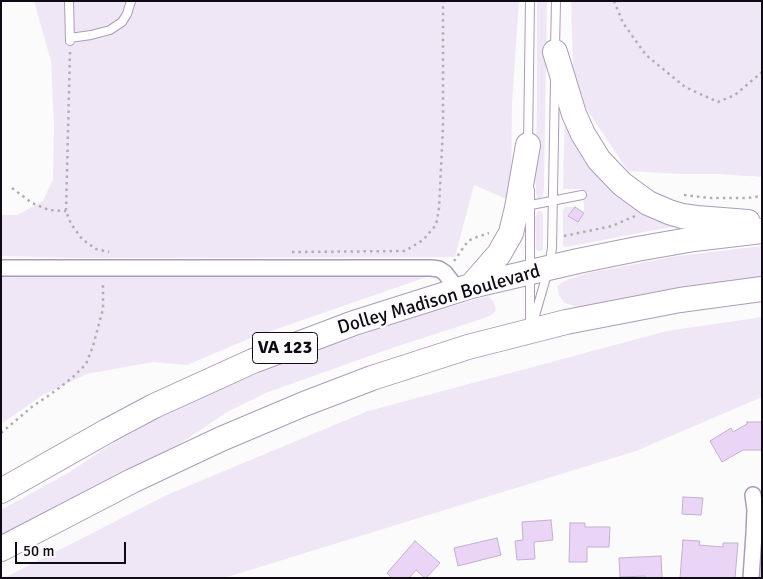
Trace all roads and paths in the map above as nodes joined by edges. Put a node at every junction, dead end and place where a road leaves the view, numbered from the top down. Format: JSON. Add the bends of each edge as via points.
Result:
{"nodes":[{"id":1,"x":69,"y":1,"type":"edge"},
{"id":2,"x":131,"y":1,"type":"edge"},
{"id":3,"x":444,"y":1,"type":"edge"},
{"id":4,"x":530,"y":1,"type":"edge"},
{"id":5,"x":556,"y":1,"type":"edge"},
{"id":6,"x":614,"y":1,"type":"edge"},
{"id":7,"x":70,"y":39,"type":"junction"},
{"id":8,"x":555,"y":52,"type":"junction"},
{"id":9,"x":762,"y":72,"type":"edge"},
{"id":10,"x":528,"y":144,"type":"junction"},
{"id":11,"x":12,"y":188,"type":"dead end"},
{"id":12,"x":582,"y":195,"type":"dead end"},
{"id":13,"x":683,"y":195,"type":"dead end"},
{"id":14,"x":762,"y":196,"type":"edge"},
{"id":15,"x":553,"y":201,"type":"junction"},
{"id":16,"x":648,"y":203,"type":"junction"},
{"id":17,"x":531,"y":205,"type":"junction"},
{"id":18,"x":66,"y":211,"type":"junction"},
{"id":19,"x":762,"y":222,"type":"edge"},
{"id":20,"x":762,"y":231,"type":"edge"},
{"id":21,"x":552,"y":238,"type":"junction"},
{"id":22,"x":508,"y":239,"type":"junction"},
{"id":23,"x":289,"y":252,"type":"dead end"},
{"id":24,"x":114,"y":253,"type":"dead end"},
{"id":25,"x":1,"y":268,"type":"edge"},
{"id":26,"x":103,"y":268,"type":"junction"},
{"id":27,"x":439,"y":269,"type":"junction"},
{"id":28,"x":540,"y":269,"type":"junction"},
{"id":29,"x":465,"y":288,"type":"junction"},
{"id":30,"x":762,"y":290,"type":"edge"},
{"id":31,"x":530,"y":331,"type":"junction"},
{"id":32,"x":107,"y":431,"type":"junction"},
{"id":33,"x":1,"y":434,"type":"edge"},
{"id":34,"x":1,"y":477,"type":"edge"},
{"id":35,"x":1,"y":492,"type":"edge"},
{"id":36,"x":753,"y":495,"type":"dead end"},
{"id":37,"x":1,"y":548,"type":"edge"},
{"id":38,"x":752,"y":578,"type":"edge"}],
"edges":[{"from":1,"to":7,"type":"lane"},
{"from":2,"to":7,"type":"lane","via":[[122,22],[110,30]]},
{"from":3,"to":23,"type":"path","via":[[443,127],[436,225],[423,240],[405,250]]},
{"from":4,"to":10,"type":"lane"},
{"from":5,"to":8,"type":"lane"},
{"from":6,"to":9,"type":"path","via":[[623,23],[646,56],[685,88],[718,102],[735,95]]},
{"from":7,"to":18,"type":"path"},
{"from":8,"to":15,"type":"lane"},
{"from":8,"to":16,"type":"main road","via":[[574,114],[587,143],[614,176]]},
{"from":10,"to":17,"type":"lane"},
{"from":10,"to":22,"type":"main road","via":[[516,217]]},
{"from":11,"to":18,"type":"path","via":[[32,203],[49,210]]},
{"from":12,"to":15,"type":"lane"},
{"from":13,"to":14,"type":"path","via":[[710,198]]},
{"from":15,"to":17,"type":"lane"},
{"from":15,"to":21,"type":"lane"},
{"from":16,"to":19,"type":"main road","via":[[682,216]]},
{"from":16,"to":21,"type":"path","via":[[639,214],[612,226]]},
{"from":17,"to":28,"type":"lane"},
{"from":18,"to":24,"type":"path","via":[[82,239],[96,249]]},
{"from":20,"to":28,"type":"main road","name":"Dolley Madison Boulevard","number":"VA 123","via":[[694,239]]},
{"from":21,"to":28,"type":"lane","via":[[551,255]]},
{"from":22,"to":27,"type":"path","via":[[493,232],[474,238],[468,241],[454,261]]},
{"from":22,"to":29,"type":"main road","via":[[494,261]]},
{"from":25,"to":26,"type":"street"},
{"from":26,"to":27,"type":"street"},
{"from":26,"to":33,"type":"path","via":[[103,309],[86,364]]},
{"from":27,"to":29,"type":"street"},
{"from":28,"to":29,"type":"main road","name":"Dolley Madison Boulevard","number":"VA 123"},
{"from":28,"to":31,"type":"lane"},
{"from":28,"to":31,"type":"lane"},
{"from":29,"to":32,"type":"main road","name":"Dolley Madison Boulevard","number":"VA 123","via":[[354,323],[261,358]]},
{"from":30,"to":31,"type":"main road","via":[[655,305]]},
{"from":31,"to":37,"type":"main road","via":[[439,356],[304,404],[132,481]]},
{"from":32,"to":34,"type":"main road"},
{"from":32,"to":35,"type":"main road","name":"Dolley Madison Boulevard","number":"VA 123"},
{"from":36,"to":38,"type":"street"}]}
